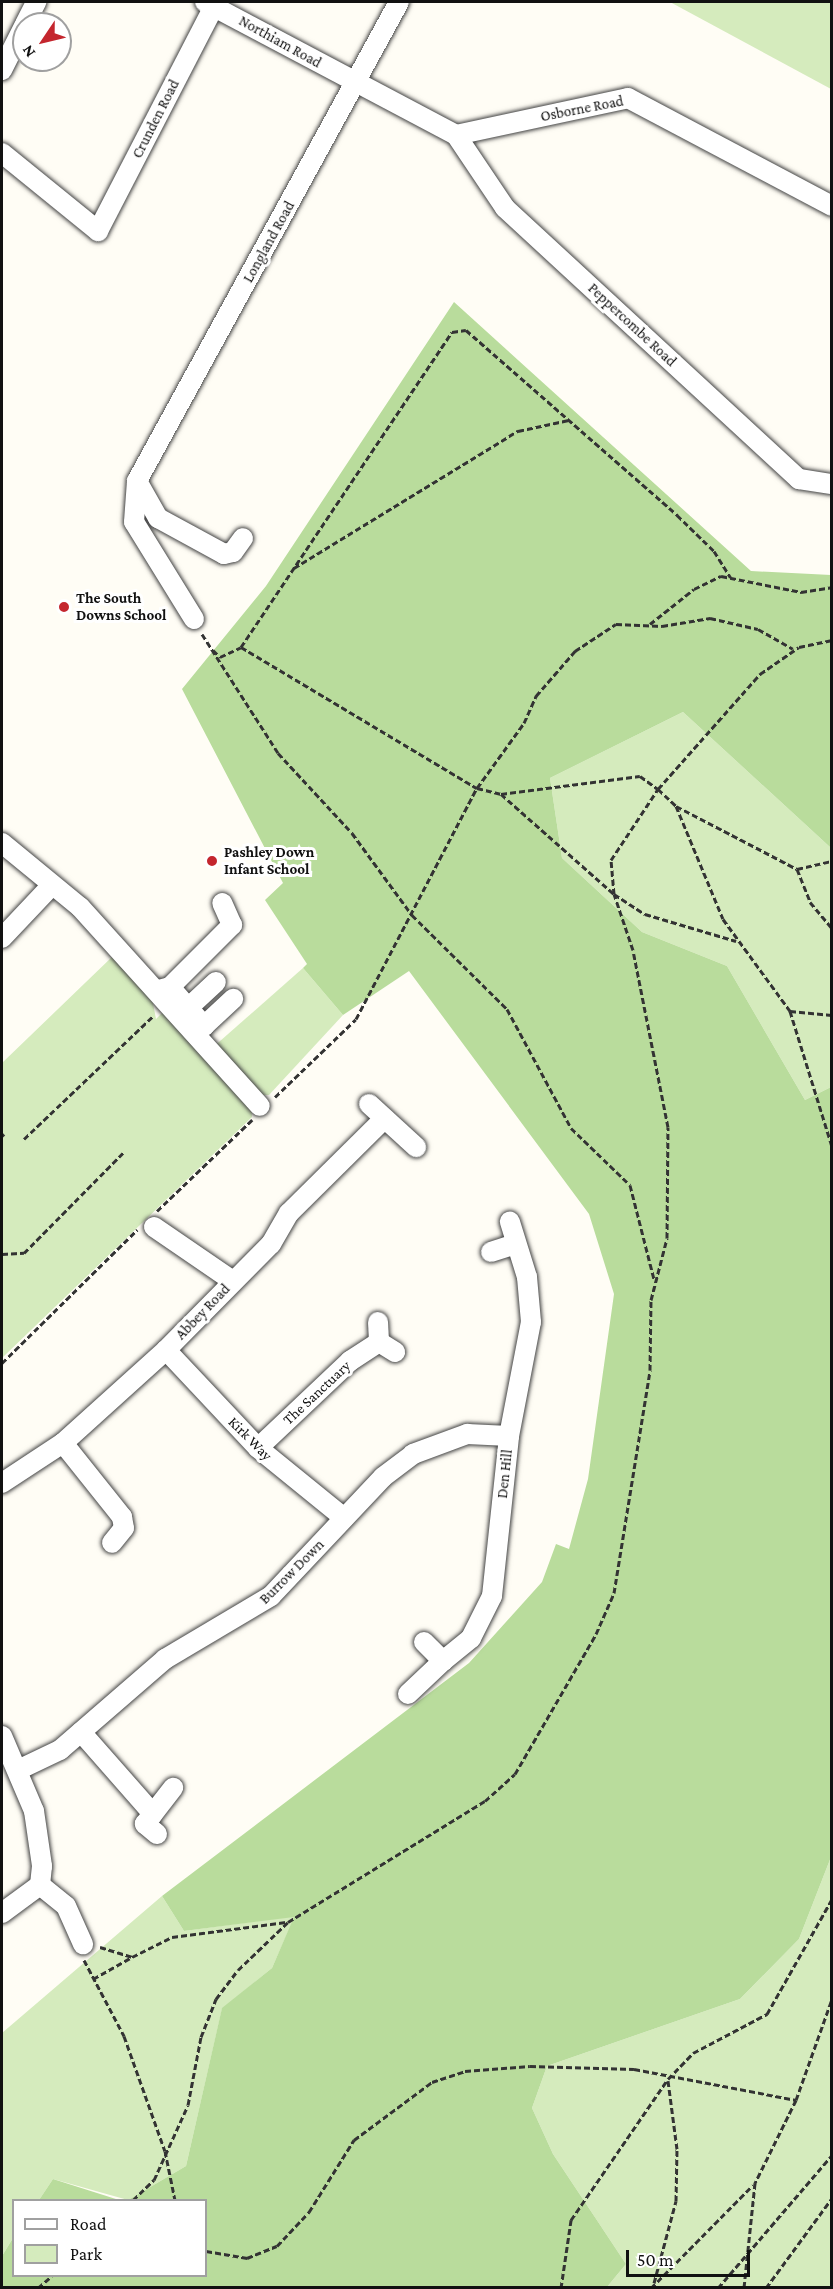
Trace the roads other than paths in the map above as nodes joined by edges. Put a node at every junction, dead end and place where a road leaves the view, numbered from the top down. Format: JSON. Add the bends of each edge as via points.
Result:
{"nodes":[{"id":1,"x":399,"y":2,"type":"edge"},
{"id":2,"x":209,"y":4,"type":"edge"},
{"id":3,"x":12,"y":50,"type":"edge"},
{"id":4,"x":2,"y":70,"type":"edge"},
{"id":5,"x":356,"y":83,"type":"junction"},
{"id":6,"x":456,"y":135,"type":"junction"},
{"id":7,"x":2,"y":153,"type":"edge"},
{"id":8,"x":831,"y":206,"type":"edge"},
{"id":9,"x":137,"y":481,"type":"junction"},
{"id":10,"x":831,"y":484,"type":"edge"},
{"id":11,"x":243,"y":538,"type":"dead end"},
{"id":12,"x":194,"y":619,"type":"road end"},
{"id":13,"x":4,"y":850,"type":"edge"},
{"id":14,"x":50,"y":887,"type":"junction"},
{"id":15,"x":222,"y":903,"type":"dead end"},
{"id":16,"x":2,"y":938,"type":"edge"},
{"id":17,"x":216,"y":981,"type":"dead end"},
{"id":18,"x":159,"y":998,"type":"junction"},
{"id":19,"x":233,"y":999,"type":"dead end"},
{"id":20,"x":188,"y":1008,"type":"junction"},
{"id":21,"x":369,"y":1104,"type":"dead end"},
{"id":22,"x":260,"y":1106,"type":"road end"},
{"id":23,"x":384,"y":1119,"type":"junction"},
{"id":24,"x":416,"y":1147,"type":"dead end"},
{"id":25,"x":510,"y":1222,"type":"dead end"},
{"id":26,"x":148,"y":1224,"type":"road end"},
{"id":27,"x":516,"y":1244,"type":"junction"},
{"id":28,"x":491,"y":1252,"type":"dead end"},
{"id":29,"x":233,"y":1281,"type":"junction"},
{"id":30,"x":384,"y":1339,"type":"dead end"},
{"id":31,"x":166,"y":1350,"type":"junction"},
{"id":32,"x":510,"y":1436,"type":"junction"},
{"id":33,"x":63,"y":1443,"type":"junction"},
{"id":34,"x":258,"y":1448,"type":"junction"},
{"id":35,"x":2,"y":1483,"type":"edge"},
{"id":36,"x":344,"y":1518,"type":"junction"},
{"id":37,"x":112,"y":1543,"type":"dead end"},
{"id":38,"x":424,"y":1642,"type":"dead end"},
{"id":39,"x":443,"y":1661,"type":"junction"},
{"id":40,"x":408,"y":1694,"type":"dead end"},
{"id":41,"x":81,"y":1732,"type":"junction"},
{"id":42,"x":2,"y":1736,"type":"edge"},
{"id":43,"x":18,"y":1770,"type":"junction"},
{"id":44,"x":173,"y":1788,"type":"dead end"},
{"id":45,"x":153,"y":1814,"type":"junction"},
{"id":46,"x":157,"y":1834,"type":"dead end"},
{"id":47,"x":40,"y":1885,"type":"junction"},
{"id":48,"x":2,"y":1913,"type":"edge"},
{"id":49,"x":83,"y":1944,"type":"road end"}],
"edges":[{"from":1,"to":5,"type":"street","name":"Longland Road"},
{"from":2,"to":5,"type":"street","name":"Northiam Road"},
{"from":2,"to":7,"type":"street","name":"Crunden Road","via":[[98,231]]},
{"from":3,"to":4,"type":"street"},
{"from":5,"to":6,"type":"street"},
{"from":5,"to":9,"type":"street","name":"Longland Road"},
{"from":6,"to":8,"type":"street","name":"Osborne Road","via":[[628,98]]},
{"from":6,"to":10,"type":"street","name":"Peppercombe Road","via":[[505,208],[799,479]]},
{"from":9,"to":11,"type":"street","via":[[158,518],[224,554],[233,552]]},
{"from":9,"to":12,"type":"street","via":[[134,522]]},
{"from":13,"to":14,"type":"street"},
{"from":14,"to":16,"type":"street"},
{"from":14,"to":18,"type":"street","via":[[80,907]]},
{"from":15,"to":18,"type":"street","via":[[232,925]]},
{"from":17,"to":20,"type":"street"},
{"from":18,"to":20,"type":"street"},
{"from":18,"to":22,"type":"street"},
{"from":19,"to":20,"type":"street","via":[[204,1026]]},
{"from":21,"to":23,"type":"street"},
{"from":23,"to":24,"type":"street"},
{"from":23,"to":29,"type":"street","name":"Abbey Road","via":[[290,1213],[271,1244]]},
{"from":25,"to":27,"type":"street","name":"Den Hill"},
{"from":26,"to":29,"type":"street"},
{"from":27,"to":28,"type":"street"},
{"from":27,"to":32,"type":"street","name":"Den Hill","via":[[527,1277],[531,1322]]},
{"from":29,"to":31,"type":"street","name":"Abbey Road"},
{"from":30,"to":34,"type":"street","name":"The Sanctuary","via":[[336,1372]]},
{"from":31,"to":33,"type":"street","name":"Abbey Road"},
{"from":31,"to":34,"type":"street","name":"Kirk Way"},
{"from":32,"to":36,"type":"street","name":"Burrow Down","via":[[467,1434],[413,1454]]},
{"from":32,"to":39,"type":"street","name":"Den Hill","via":[[492,1596],[471,1638]]},
{"from":33,"to":35,"type":"street","name":"Abbey Road"},
{"from":33,"to":37,"type":"street","via":[[122,1517],[124,1528]]},
{"from":34,"to":36,"type":"street","name":"Kirk Way"},
{"from":36,"to":41,"type":"street","name":"Burrow Down","via":[[271,1596],[157,1665]]},
{"from":38,"to":39,"type":"street"},
{"from":39,"to":40,"type":"street","name":"Den Hill"},
{"from":41,"to":43,"type":"street","name":"Burrow Down","via":[[49,1758]]},
{"from":41,"to":45,"type":"street"},
{"from":42,"to":43,"type":"street"},
{"from":43,"to":47,"type":"street","via":[[34,1811]]},
{"from":44,"to":45,"type":"street"},
{"from":45,"to":46,"type":"street","via":[[145,1824]]},
{"from":47,"to":48,"type":"street"},
{"from":47,"to":49,"type":"street","via":[[66,1906]]}]}
